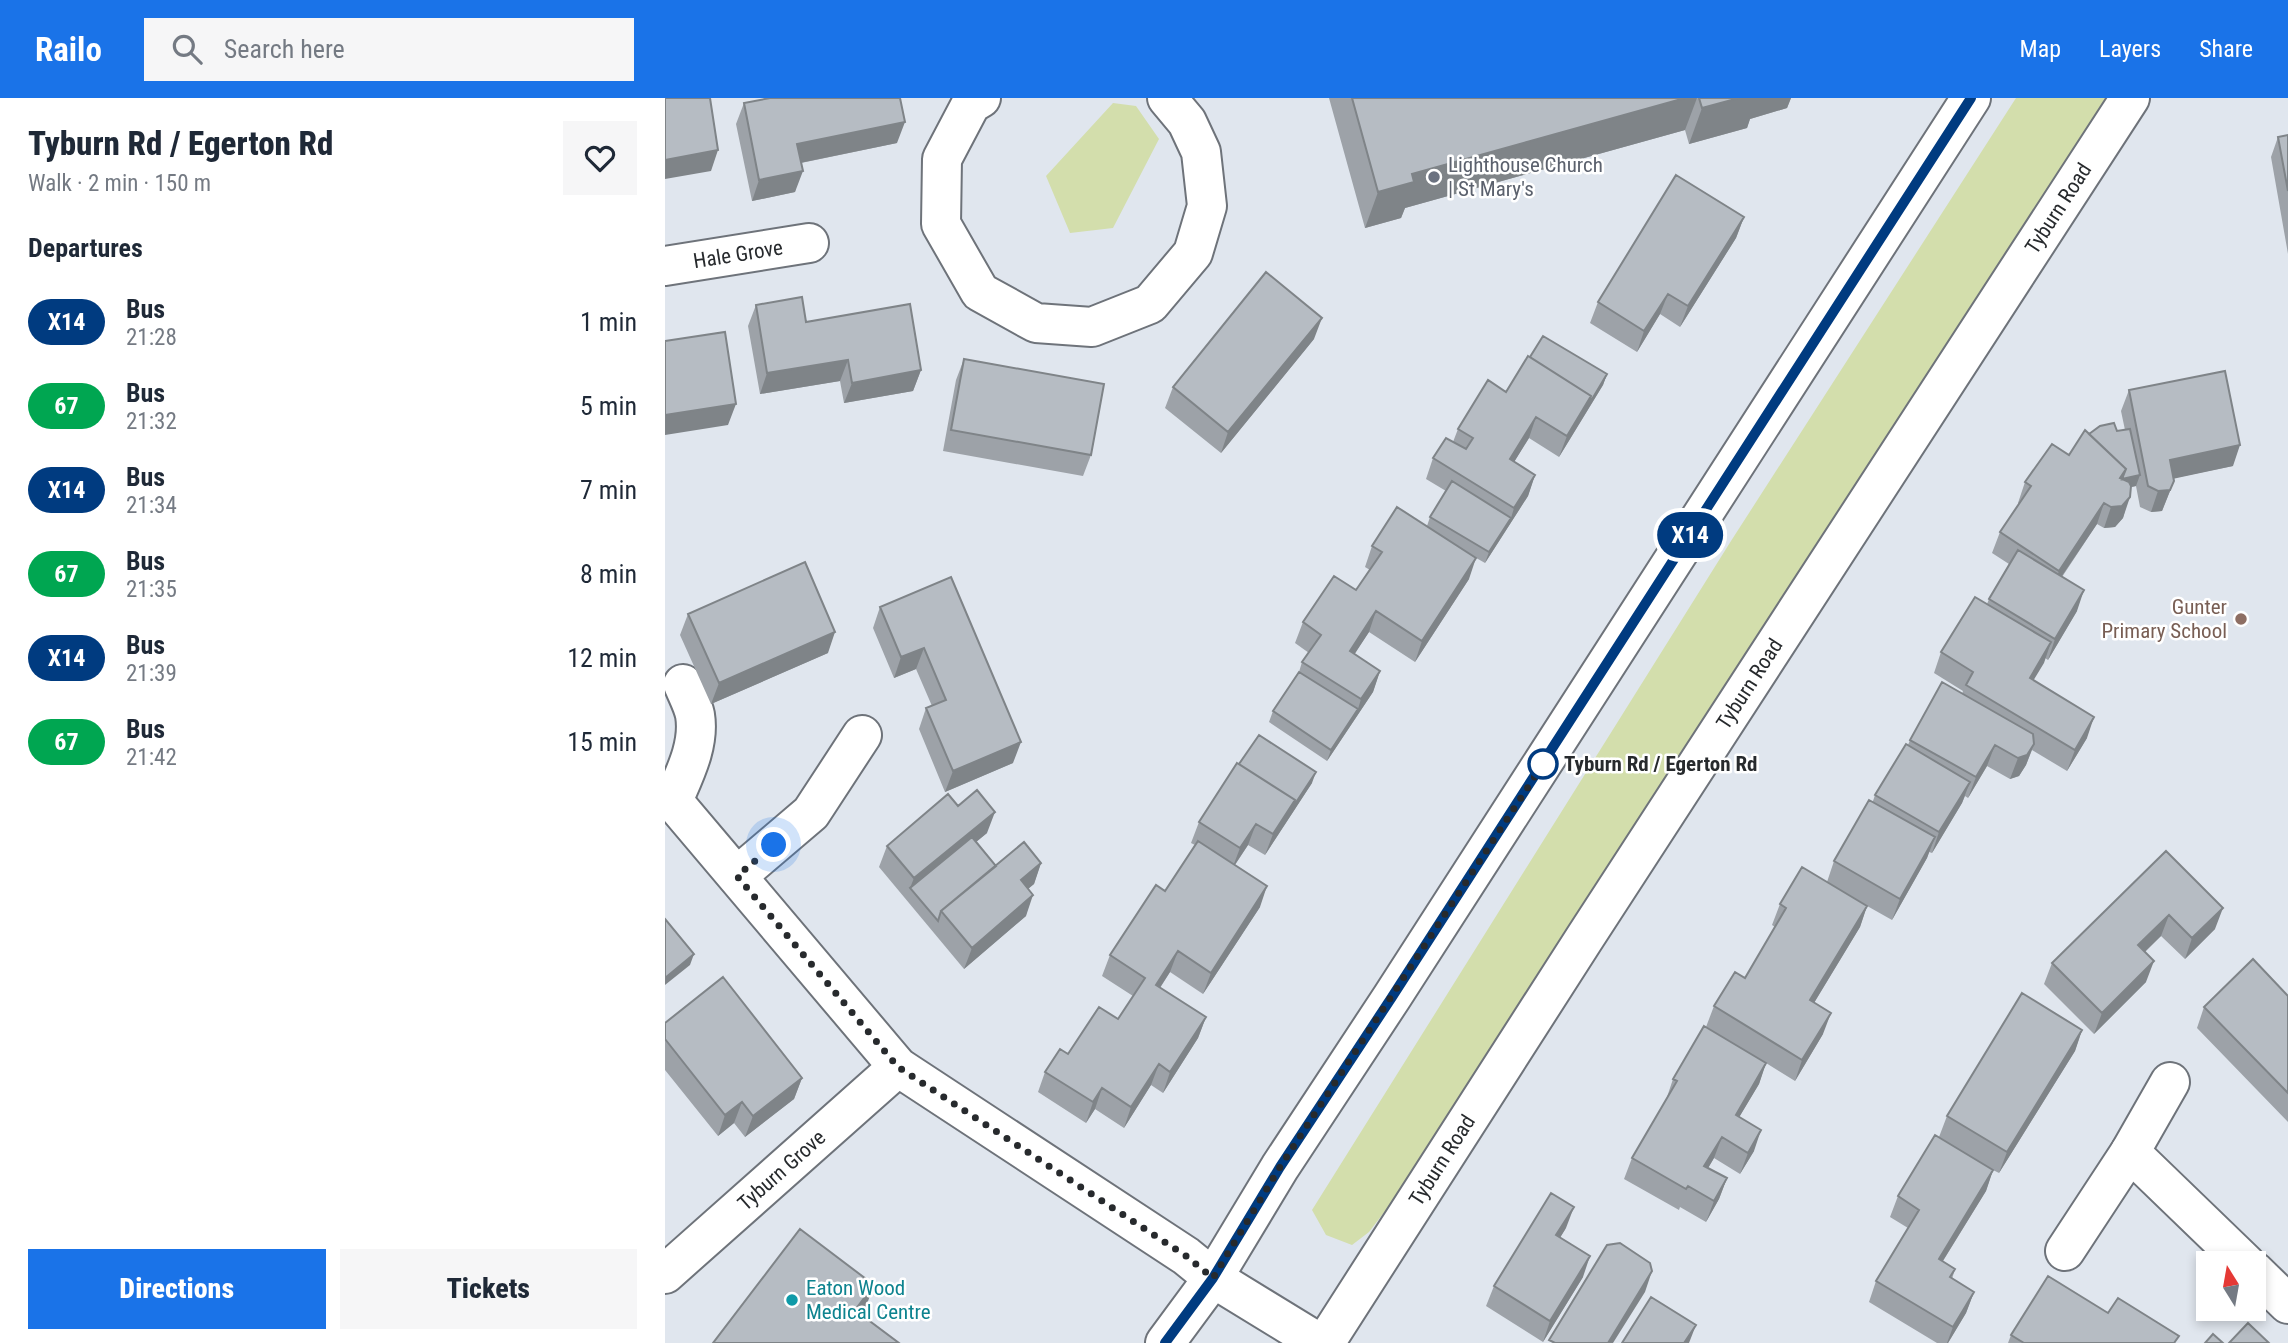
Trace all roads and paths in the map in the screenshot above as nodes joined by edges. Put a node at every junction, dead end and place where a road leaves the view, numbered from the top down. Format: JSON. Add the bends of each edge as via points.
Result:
{"nodes":[{"id":1,"x":981,"y":98,"type":"edge"},
{"id":2,"x":1167,"y":98,"type":"edge"},
{"id":3,"x":1971,"y":98,"type":"edge"},
{"id":4,"x":2130,"y":98,"type":"edge"},
{"id":5,"x":809,"y":243,"type":"dead end"},
{"id":6,"x":665,"y":266,"type":"edge"},
{"id":7,"x":683,"y":684,"type":"dead end"},
{"id":8,"x":862,"y":735,"type":"dead end"},
{"id":9,"x":669,"y":800,"type":"edge"},
{"id":10,"x":737,"y":876,"type":"junction"},
{"id":11,"x":898,"y":1067,"type":"junction"},
{"id":12,"x":2170,"y":1082,"type":"dead end"},
{"id":13,"x":2130,"y":1152,"type":"junction"},
{"id":14,"x":2065,"y":1251,"type":"dead end"},
{"id":15,"x":2233,"y":1251,"type":"edge"},
{"id":16,"x":665,"y":1274,"type":"edge"},
{"id":17,"x":1213,"y":1278,"type":"junction"},
{"id":18,"x":2266,"y":1283,"type":"edge"},
{"id":19,"x":2288,"y":1304,"type":"edge"},
{"id":20,"x":1165,"y":1343,"type":"edge"},
{"id":21,"x":1319,"y":1343,"type":"edge"},
{"id":22,"x":1325,"y":1343,"type":"edge"}],
"edges":[{"from":1,"to":2,"type":"main road","via":[[971,104],[942,159],[941,224],[980,292],[1036,323],[1092,327],[1150,304],[1193,253],[1207,206],[1201,152],[1187,122]]},
{"from":3,"to":17,"type":"main road","via":[[1280,1167]]},
{"from":4,"to":22,"type":"main road","name":"Tyburn Road"},
{"from":5,"to":6,"type":"main road","name":"Hale Grove"},
{"from":7,"to":9,"type":"main road","via":[[696,727],[692,755]]},
{"from":8,"to":10,"type":"main road","via":[[810,813]]},
{"from":9,"to":10,"type":"main road"},
{"from":10,"to":11,"type":"main road"},
{"from":11,"to":16,"type":"main road","name":"Tyburn Grove"},
{"from":11,"to":17,"type":"main road"},
{"from":12,"to":13,"type":"main road"},
{"from":13,"to":14,"type":"main road"},
{"from":13,"to":15,"type":"main road"},
{"from":17,"to":20,"type":"main road"},
{"from":17,"to":21,"type":"main road"},
{"from":18,"to":19,"type":"main road"}]}
